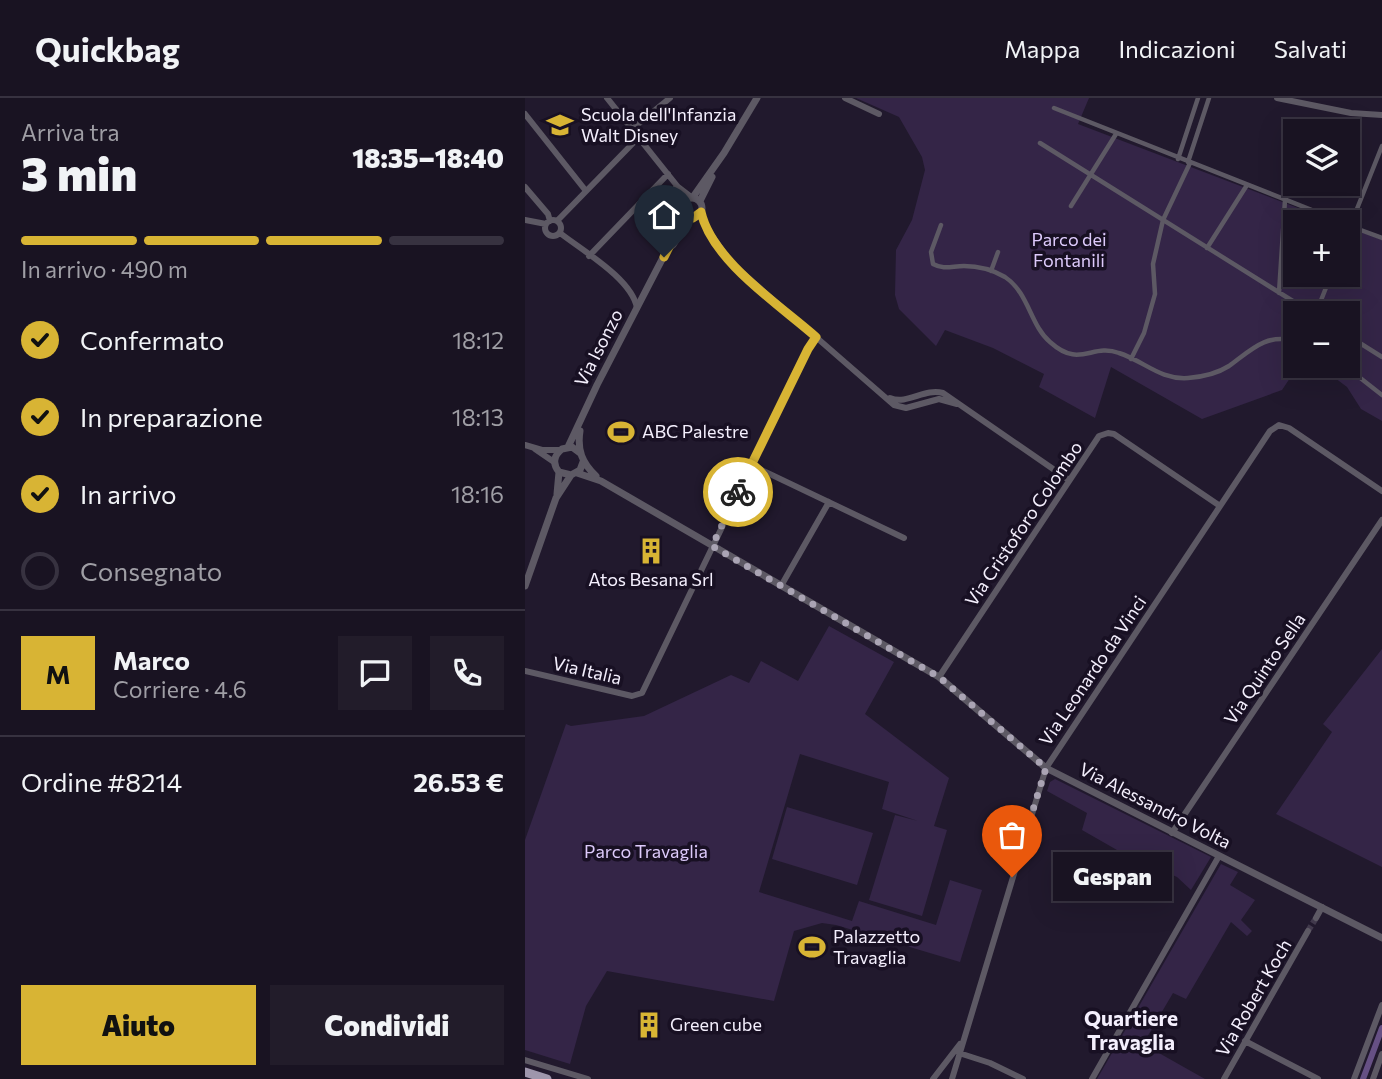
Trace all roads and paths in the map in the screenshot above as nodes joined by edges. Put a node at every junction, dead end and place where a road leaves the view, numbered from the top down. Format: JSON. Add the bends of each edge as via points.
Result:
{"nodes":[{"id":1,"x":619,"y":98,"type":"edge"},
{"id":2,"x":670,"y":98,"type":"edge"},
{"id":3,"x":757,"y":98,"type":"edge"},
{"id":4,"x":845,"y":98,"type":"edge"},
{"id":5,"x":1198,"y":98,"type":"edge"},
{"id":6,"x":1209,"y":98,"type":"edge"},
{"id":7,"x":1277,"y":98,"type":"edge"},
{"id":8,"x":609,"y":101,"type":"edge"},
{"id":9,"x":1054,"y":108,"type":"dead end"},
{"id":10,"x":1382,"y":108,"type":"edge"},
{"id":11,"x":525,"y":114,"type":"edge"},
{"id":12,"x":879,"y":114,"type":"dead end"},
{"id":13,"x":1370,"y":114,"type":"junction"},
{"id":14,"x":1382,"y":116,"type":"edge"},
{"id":15,"x":632,"y":129,"type":"junction"},
{"id":16,"x":1116,"y":134,"type":"junction"},
{"id":17,"x":639,"y":137,"type":"junction"},
{"id":18,"x":1040,"y":143,"type":"dead end"},
{"id":19,"x":1382,"y":146,"type":"edge"},
{"id":20,"x":1178,"y":159,"type":"junction"},
{"id":21,"x":1189,"y":163,"type":"junction"},
{"id":22,"x":668,"y":174,"type":"junction"},
{"id":23,"x":1090,"y":175,"type":"junction"},
{"id":24,"x":674,"y":182,"type":"junction"},
{"id":25,"x":1247,"y":185,"type":"junction"},
{"id":26,"x":525,"y":187,"type":"edge"},
{"id":27,"x":586,"y":191,"type":"junction"},
{"id":28,"x":695,"y":198,"type":"junction"},
{"id":29,"x":1285,"y":200,"type":"junction"},
{"id":30,"x":682,"y":204,"type":"junction"},
{"id":31,"x":1071,"y":206,"type":"dead end"},
{"id":32,"x":1311,"y":210,"type":"edge"},
{"id":33,"x":1355,"y":210,"type":"edge"},
{"id":34,"x":701,"y":212,"type":"junction"},
{"id":35,"x":690,"y":217,"type":"junction"},
{"id":36,"x":525,"y":220,"type":"edge"},
{"id":37,"x":1163,"y":220,"type":"junction"},
{"id":38,"x":551,"y":222,"type":"junction"},
{"id":39,"x":941,"y":225,"type":"dead end"},
{"id":40,"x":705,"y":226,"type":"junction"},
{"id":41,"x":1360,"y":229,"type":"edge"},
{"id":42,"x":560,"y":233,"type":"junction"},
{"id":43,"x":1382,"y":238,"type":"edge"},
{"id":44,"x":1207,"y":248,"type":"junction"},
{"id":45,"x":998,"y":252,"type":"dead end"},
{"id":46,"x":589,"y":256,"type":"junction"},
{"id":47,"x":991,"y":271,"type":"junction"},
{"id":48,"x":1279,"y":293,"type":"junction"},
{"id":49,"x":1293,"y":301,"type":"edge"},
{"id":50,"x":637,"y":308,"type":"junction"},
{"id":51,"x":816,"y":337,"type":"junction"},
{"id":52,"x":1283,"y":340,"type":"edge"},
{"id":53,"x":1360,"y":343,"type":"edge"},
{"id":54,"x":1382,"y":357,"type":"edge"},
{"id":55,"x":1131,"y":359,"type":"junction"},
{"id":56,"x":1360,"y":378,"type":"edge"},
{"id":57,"x":1382,"y":395,"type":"edge"},
{"id":58,"x":583,"y":417,"type":"junction"},
{"id":59,"x":525,"y":445,"type":"edge"},
{"id":60,"x":534,"y":448,"type":"junction"},
{"id":61,"x":564,"y":449,"type":"junction"},
{"id":62,"x":580,"y":453,"type":"junction"},
{"id":63,"x":554,"y":462,"type":"junction"},
{"id":64,"x":583,"y":462,"type":"junction"},
{"id":65,"x":751,"y":465,"type":"junction"},
{"id":66,"x":559,"y":472,"type":"junction"},
{"id":67,"x":574,"y":474,"type":"junction"},
{"id":68,"x":1069,"y":480,"type":"junction"},
{"id":69,"x":601,"y":481,"type":"junction"},
{"id":70,"x":1382,"y":491,"type":"edge"},
{"id":71,"x":556,"y":498,"type":"junction"},
{"id":72,"x":829,"y":502,"type":"junction"},
{"id":73,"x":1220,"y":506,"type":"junction"},
{"id":74,"x":1382,"y":520,"type":"edge"},
{"id":75,"x":904,"y":538,"type":"dead end"},
{"id":76,"x":712,"y":546,"type":"junction"},
{"id":77,"x":525,"y":586,"type":"edge"},
{"id":78,"x":781,"y":586,"type":"junction"},
{"id":79,"x":525,"y":671,"type":"edge"},
{"id":80,"x":939,"y":677,"type":"junction"},
{"id":81,"x":1046,"y":768,"type":"junction"},
{"id":82,"x":1172,"y":832,"type":"junction"},
{"id":83,"x":1219,"y":856,"type":"junction"},
{"id":84,"x":1322,"y":907,"type":"junction"},
{"id":85,"x":1316,"y":918,"type":"tunnel mouth"},
{"id":86,"x":1308,"y":931,"type":"tunnel mouth"},
{"id":87,"x":1382,"y":938,"type":"edge"},
{"id":88,"x":1382,"y":1005,"type":"edge"},
{"id":89,"x":1245,"y":1041,"type":"junction"},
{"id":90,"x":962,"y":1042,"type":"junction"},
{"id":91,"x":959,"y":1053,"type":"junction"},
{"id":92,"x":1382,"y":1054,"type":"edge"},
{"id":93,"x":525,"y":1059,"type":"edge"},
{"id":94,"x":525,"y":1072,"type":"edge"},
{"id":95,"x":1355,"y":1078,"type":"edge"},
{"id":96,"x":547,"y":1079,"type":"edge"},
{"id":97,"x":588,"y":1079,"type":"edge"},
{"id":98,"x":933,"y":1079,"type":"edge"},
{"id":99,"x":952,"y":1079,"type":"edge"},
{"id":100,"x":1023,"y":1079,"type":"edge"},
{"id":101,"x":1092,"y":1079,"type":"edge"},
{"id":102,"x":1224,"y":1079,"type":"edge"},
{"id":103,"x":1318,"y":1079,"type":"edge"},
{"id":104,"x":1373,"y":1079,"type":"edge"}],
"edges":[{"from":1,"to":8,"type":"street"},
{"from":2,"to":15,"type":"street"},
{"from":3,"to":28,"type":"street"},
{"from":4,"to":12,"type":"street"},
{"from":5,"to":20,"type":"street"},
{"from":6,"to":21,"type":"street"},
{"from":7,"to":13,"type":"street"},
{"from":8,"to":15,"type":"street"},
{"from":9,"to":16,"type":"street"},
{"from":10,"to":13,"type":"street"},
{"from":11,"to":27,"type":"street"},
{"from":13,"to":14,"type":"street"},
{"from":15,"to":17,"type":"street"},
{"from":16,"to":20,"type":"street"},
{"from":16,"to":23,"type":"street"},
{"from":17,"to":22,"type":"street"},
{"from":17,"to":27,"type":"street"},
{"from":18,"to":23,"type":"street"},
{"from":19,"to":33,"type":"street"},
{"from":20,"to":21,"type":"street"},
{"from":21,"to":25,"type":"street"},
{"from":21,"to":37,"type":"street"},
{"from":22,"to":24,"type":"street"},
{"from":22,"to":46,"type":"street"},
{"from":23,"to":31,"type":"street"},
{"from":23,"to":37,"type":"street"},
{"from":24,"to":28,"type":"street"},
{"from":24,"to":30,"type":"street"},
{"from":25,"to":29,"type":"street"},
{"from":25,"to":44,"type":"street"},
{"from":26,"to":38,"type":"street"},
{"from":27,"to":38,"type":"street"},
{"from":28,"to":30,"type":"street"},
{"from":28,"to":34,"type":"street"},
{"from":29,"to":32,"type":"street"},
{"from":29,"to":48,"type":"street"},
{"from":30,"to":35,"type":"street"},
{"from":34,"to":35,"type":"street","name":"Via Isonzo"},
{"from":34,"to":40,"type":"street"},
{"from":35,"to":40,"type":"street"},
{"from":35,"to":50,"type":"street","name":"Via Isonzo"},
{"from":36,"to":38,"type":"street"},
{"from":37,"to":44,"type":"street"},
{"from":37,"to":55,"type":"street","via":[[1153,264],[1155,294]]},
{"from":38,"to":42,"type":"street","via":[[561,227]]},
{"from":38,"to":42,"type":"street","via":[[547,234],[554,237]]},
{"from":39,"to":47,"type":"street","via":[[931,252],[933,264]]},
{"from":40,"to":51,"type":"street","via":[[732,264]]},
{"from":41,"to":43,"type":"street"},
{"from":42,"to":46,"type":"street"},
{"from":44,"to":48,"type":"street"},
{"from":45,"to":47,"type":"street"},
{"from":46,"to":50,"type":"street","via":[[631,291]]},
{"from":47,"to":55,"type":"street","via":[[1013,285],[1041,333],[1065,353],[1077,356],[1106,350]]},
{"from":48,"to":49,"type":"street"},
{"from":50,"to":58,"type":"street","name":"Via Isonzo"},
{"from":51,"to":65,"type":"street"},
{"from":51,"to":68,"type":"street","via":[[883,395],[901,401],[939,392]]},
{"from":52,"to":55,"type":"street","via":[[1261,342],[1227,367],[1187,378],[1158,373]]},
{"from":53,"to":54,"type":"street"},
{"from":56,"to":57,"type":"street"},
{"from":58,"to":61,"type":"street","name":"Via Isonzo"},
{"from":58,"to":62,"type":"street","name":"Via Isonzo"},
{"from":59,"to":60,"type":"street"},
{"from":60,"to":61,"type":"street"},
{"from":60,"to":63,"type":"street"},
{"from":61,"to":62,"type":"street"},
{"from":61,"to":63,"type":"street"},
{"from":62,"to":64,"type":"street"},
{"from":63,"to":66,"type":"street"},
{"from":64,"to":67,"type":"street"},
{"from":64,"to":69,"type":"street"},
{"from":65,"to":72,"type":"street"},
{"from":65,"to":76,"type":"street"},
{"from":66,"to":67,"type":"street"},
{"from":66,"to":71,"type":"street"},
{"from":67,"to":69,"type":"street"},
{"from":67,"to":71,"type":"street"},
{"from":68,"to":73,"type":"street","name":"Via Cristoforo Colombo","via":[[1099,436],[1108,433]]},
{"from":68,"to":80,"type":"street","name":"Via Cristoforo Colombo"},
{"from":69,"to":76,"type":"street","name":"Via Alessandro Volta"},
{"from":70,"to":73,"type":"street","name":"Via Leonardo da Vinci","via":[[1279,425],[1270,431]]},
{"from":71,"to":77,"type":"street"},
{"from":72,"to":75,"type":"street"},
{"from":72,"to":78,"type":"street"},
{"from":73,"to":81,"type":"street","name":"Via Leonardo da Vinci"},
{"from":74,"to":82,"type":"street","name":"Via Quinto Sella"},
{"from":76,"to":78,"type":"street","name":"Via Alessandro Volta"},
{"from":76,"to":79,"type":"street","name":"Via Italia","via":[[642,694],[632,696]]},
{"from":78,"to":80,"type":"street","name":"Via Alessandro Volta"},
{"from":80,"to":81,"type":"street","name":"Via Alessandro Volta"},
{"from":81,"to":82,"type":"street","name":"Via Alessandro Volta"},
{"from":81,"to":90,"type":"street","name":"Via Leonardo da Vinci"},
{"from":82,"to":83,"type":"street","name":"Via Alessandro Volta"},
{"from":83,"to":84,"type":"street","name":"Via Alessandro Volta"},
{"from":83,"to":101,"type":"street"},
{"from":84,"to":85,"type":"street"},
{"from":84,"to":87,"type":"street","name":"Via Alessandro Volta"},
{"from":86,"to":89,"type":"street","name":"Via Robert Koch"},
{"from":88,"to":95,"type":"street"},
{"from":89,"to":102,"type":"street","name":"Via Robert Koch"},
{"from":89,"to":103,"type":"street"},
{"from":90,"to":91,"type":"street","name":"Via Leonardo da Vinci"},
{"from":90,"to":98,"type":"street","name":"Via Leonardo da Vinci"},
{"from":91,"to":99,"type":"street","name":"Via Leonardo da Vinci"},
{"from":91,"to":100,"type":"street"},
{"from":92,"to":104,"type":"street"},
{"from":93,"to":97,"type":"street"},
{"from":94,"to":96,"type":"main road"}]}
